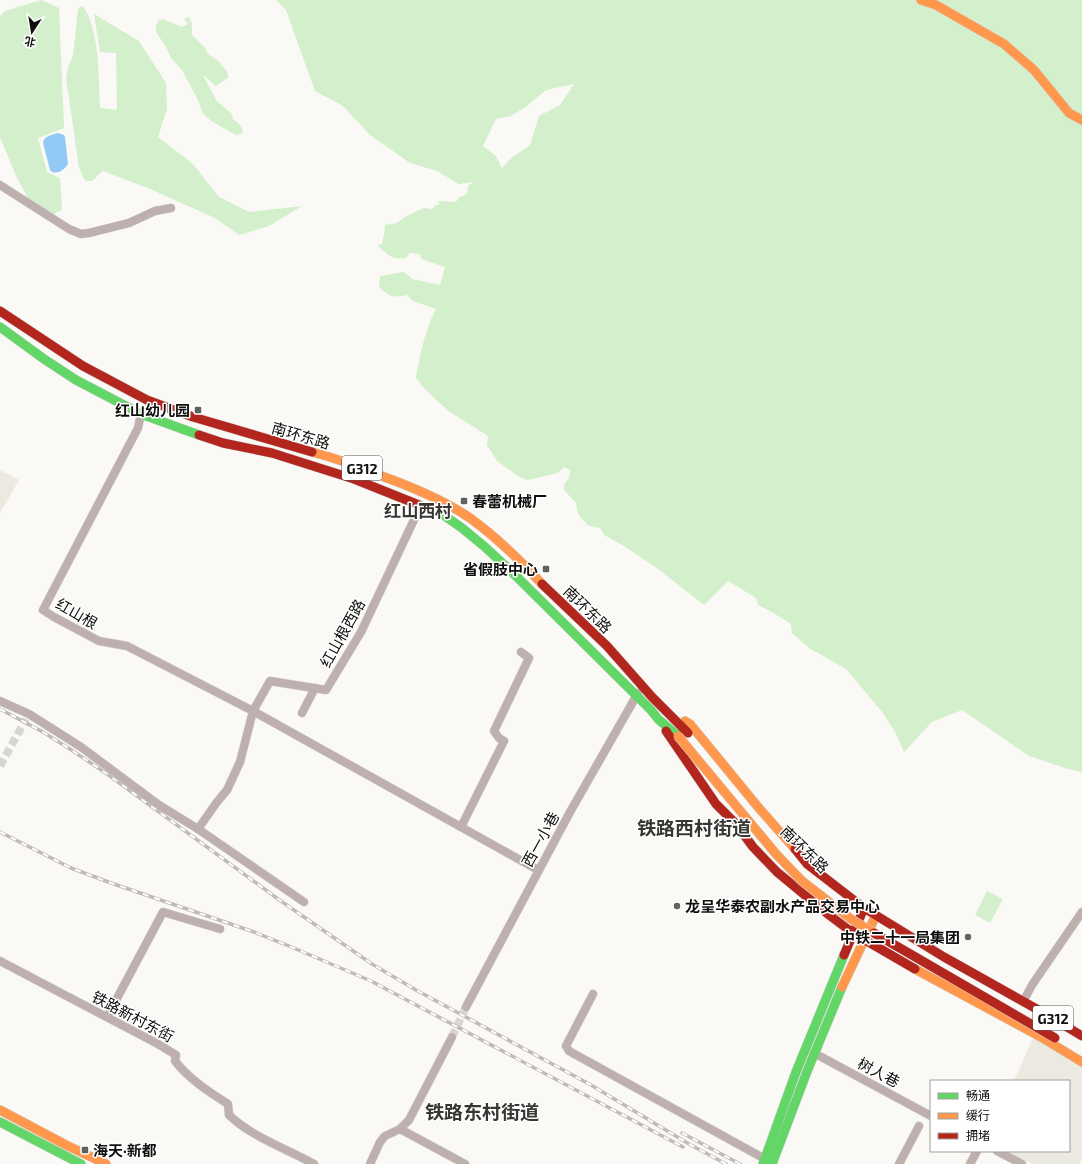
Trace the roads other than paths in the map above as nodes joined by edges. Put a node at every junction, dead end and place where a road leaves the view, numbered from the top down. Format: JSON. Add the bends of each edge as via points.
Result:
{"nodes":[{"id":1,"x":921,"y":0,"type":"edge"},
{"id":2,"x":1082,"y":120,"type":"edge"},
{"id":3,"x":0,"y":185,"type":"edge"},
{"id":4,"x":171,"y":208,"type":"dead end"},
{"id":5,"x":0,"y":311,"type":"edge"},
{"id":6,"x":0,"y":327,"type":"edge"},
{"id":7,"x":147,"y":400,"type":"junction"},
{"id":8,"x":141,"y":414,"type":"junction"},
{"id":9,"x":421,"y":505,"type":"junction"},
{"id":10,"x":521,"y":652,"type":"dead end"},
{"id":11,"x":642,"y":686,"type":"junction"},
{"id":12,"x":315,"y":688,"type":"junction"},
{"id":13,"x":637,"y":696,"type":"junction"},
{"id":14,"x":0,"y":700,"type":"edge"},
{"id":15,"x":253,"y":711,"type":"junction"},
{"id":16,"x":302,"y":713,"type":"dead end"},
{"id":17,"x":668,"y":713,"type":"junction"},
{"id":18,"x":658,"y":719,"type":"junction"},
{"id":19,"x":461,"y":827,"type":"junction"},
{"id":20,"x":198,"y":829,"type":"junction"},
{"id":21,"x":538,"y":870,"type":"junction"},
{"id":22,"x":304,"y":902,"type":"dead end"},
{"id":23,"x":864,"y":908,"type":"junction"},
{"id":24,"x":1082,"y":912,"type":"edge"},
{"id":25,"x":876,"y":915,"type":"junction"},
{"id":26,"x":220,"y":929,"type":"dead end"},
{"id":27,"x":852,"y":933,"type":"junction"},
{"id":28,"x":864,"y":939,"type":"junction"},
{"id":29,"x":0,"y":961,"type":"edge"},
{"id":30,"x":593,"y":994,"type":"dead end"},
{"id":31,"x":1023,"y":1002,"type":"junction"},
{"id":32,"x":466,"y":1007,"type":"tunnel mouth"},
{"id":33,"x":107,"y":1017,"type":"junction"},
{"id":34,"x":1082,"y":1036,"type":"edge"},
{"id":35,"x":452,"y":1037,"type":"tunnel mouth"},
{"id":36,"x":1082,"y":1043,"type":"edge"},
{"id":37,"x":814,"y":1053,"type":"junction"},
{"id":38,"x":1082,"y":1054,"type":"edge"},
{"id":39,"x":1082,"y":1062,"type":"edge"},
{"id":40,"x":0,"y":1110,"type":"edge"},
{"id":41,"x":930,"y":1115,"type":"edge"},
{"id":42,"x":0,"y":1122,"type":"edge"},
{"id":43,"x":919,"y":1126,"type":"dead end"},
{"id":44,"x":400,"y":1129,"type":"junction"},
{"id":45,"x":976,"y":1152,"type":"edge"},
{"id":46,"x":999,"y":1152,"type":"edge"},
{"id":47,"x":767,"y":1162,"type":"edge"},
{"id":48,"x":81,"y":1164,"type":"edge"},
{"id":49,"x":106,"y":1164,"type":"edge"},
{"id":50,"x":314,"y":1164,"type":"edge"},
{"id":51,"x":370,"y":1164,"type":"edge"},
{"id":52,"x":465,"y":1164,"type":"edge"},
{"id":53,"x":898,"y":1164,"type":"edge"},
{"id":54,"x":970,"y":1164,"type":"edge"},
{"id":55,"x":1022,"y":1164,"type":"edge"}],
"edges":[{"from":1,"to":2,"type":"main road","via":[[936,5],[1004,44],[1034,70],[1069,113]]},
{"from":3,"to":4,"type":"street","via":[[81,234],[129,223],[156,211]]},
{"from":5,"to":7,"type":"main road","name":"南环东路","number":"G312","via":[[83,366]]},
{"from":6,"to":8,"type":"main road","name":"南环东路","number":"G312","via":[[76,380]]},
{"from":7,"to":8,"type":"main road"},
{"from":7,"to":11,"type":"main road","name":"南环东路","number":"G312","via":[[364,469],[445,503],[469,518],[518,558],[607,646]]},
{"from":8,"to":9,"type":"main road","name":"南环东路","number":"G312","via":[[223,443],[272,453],[354,479]]},
{"from":8,"to":15,"type":"street","name":"红山根","via":[[138,428],[43,610],[99,641],[127,646]]},
{"from":9,"to":12,"type":"street","name":"红山根西路","via":[[361,632],[326,690]]},
{"from":9,"to":13,"type":"main road","name":"南环东路","number":"G312","via":[[442,514],[485,547]]},
{"from":10,"to":19,"type":"street","via":[[529,658],[494,731],[504,741]]},
{"from":11,"to":13,"type":"street","name":"西一小巷"},
{"from":11,"to":17,"type":"main road","name":"南环东路","number":"G312"},
{"from":12,"to":15,"type":"street","name":"红山根西路","via":[[270,681]]},
{"from":12,"to":16,"type":"street"},
{"from":13,"to":18,"type":"main road","name":"南环东路","number":"G312"},
{"from":13,"to":21,"type":"street","name":"西一小巷"},
{"from":14,"to":20,"type":"street","via":[[81,747],[160,805]]},
{"from":15,"to":19,"type":"street"},
{"from":15,"to":20,"type":"street","via":[[240,762],[227,790]]},
{"from":17,"to":23,"type":"main road","via":[[690,724],[807,864]]},
{"from":17,"to":36,"type":"main road","name":"南环东路","number":"G312","via":[[688,733],[782,850],[808,875],[855,910],[915,947]]},
{"from":18,"to":27,"type":"main road","via":[[716,804],[736,824],[753,847],[783,877]]},
{"from":18,"to":38,"type":"main road","name":"南环东路","number":"G312","bridge":true,"via":[[678,736],[776,854],[802,881],[851,919]]},
{"from":19,"to":21,"type":"street"},
{"from":20,"to":22,"type":"street"},
{"from":21,"to":32,"type":"street","name":"西一小巷"},
{"from":23,"to":25,"type":"main road"},
{"from":23,"to":27,"type":"main road"},
{"from":24,"to":31,"type":"street"},
{"from":25,"to":28,"type":"main road"},
{"from":25,"to":31,"type":"main road"},
{"from":26,"to":33,"type":"street","via":[[163,912]]},
{"from":27,"to":28,"type":"main road"},
{"from":27,"to":47,"type":"main road","via":[[796,1072]]},
{"from":28,"to":37,"type":"main road"},
{"from":28,"to":39,"type":"main road"},
{"from":29,"to":33,"type":"street","name":"铁路新村东街"},
{"from":30,"to":47,"type":"street","via":[[566,1046],[569,1051]]},
{"from":31,"to":34,"type":"main road","number":"G312"},
{"from":33,"to":50,"type":"street","name":"铁路新村东街","via":[[176,1055],[175,1062],[181,1069],[228,1104],[229,1115],[237,1123]]},
{"from":35,"to":44,"type":"street","via":[[408,1120]]},
{"from":37,"to":41,"type":"street","name":"树人巷"},
{"from":37,"to":47,"type":"main road"},
{"from":40,"to":49,"type":"main road"},
{"from":42,"to":48,"type":"main road"},
{"from":43,"to":53,"type":"street"},
{"from":44,"to":51,"type":"street","via":[[385,1136]]},
{"from":44,"to":52,"type":"street"},
{"from":45,"to":54,"type":"street"},
{"from":46,"to":55,"type":"street"}]}
